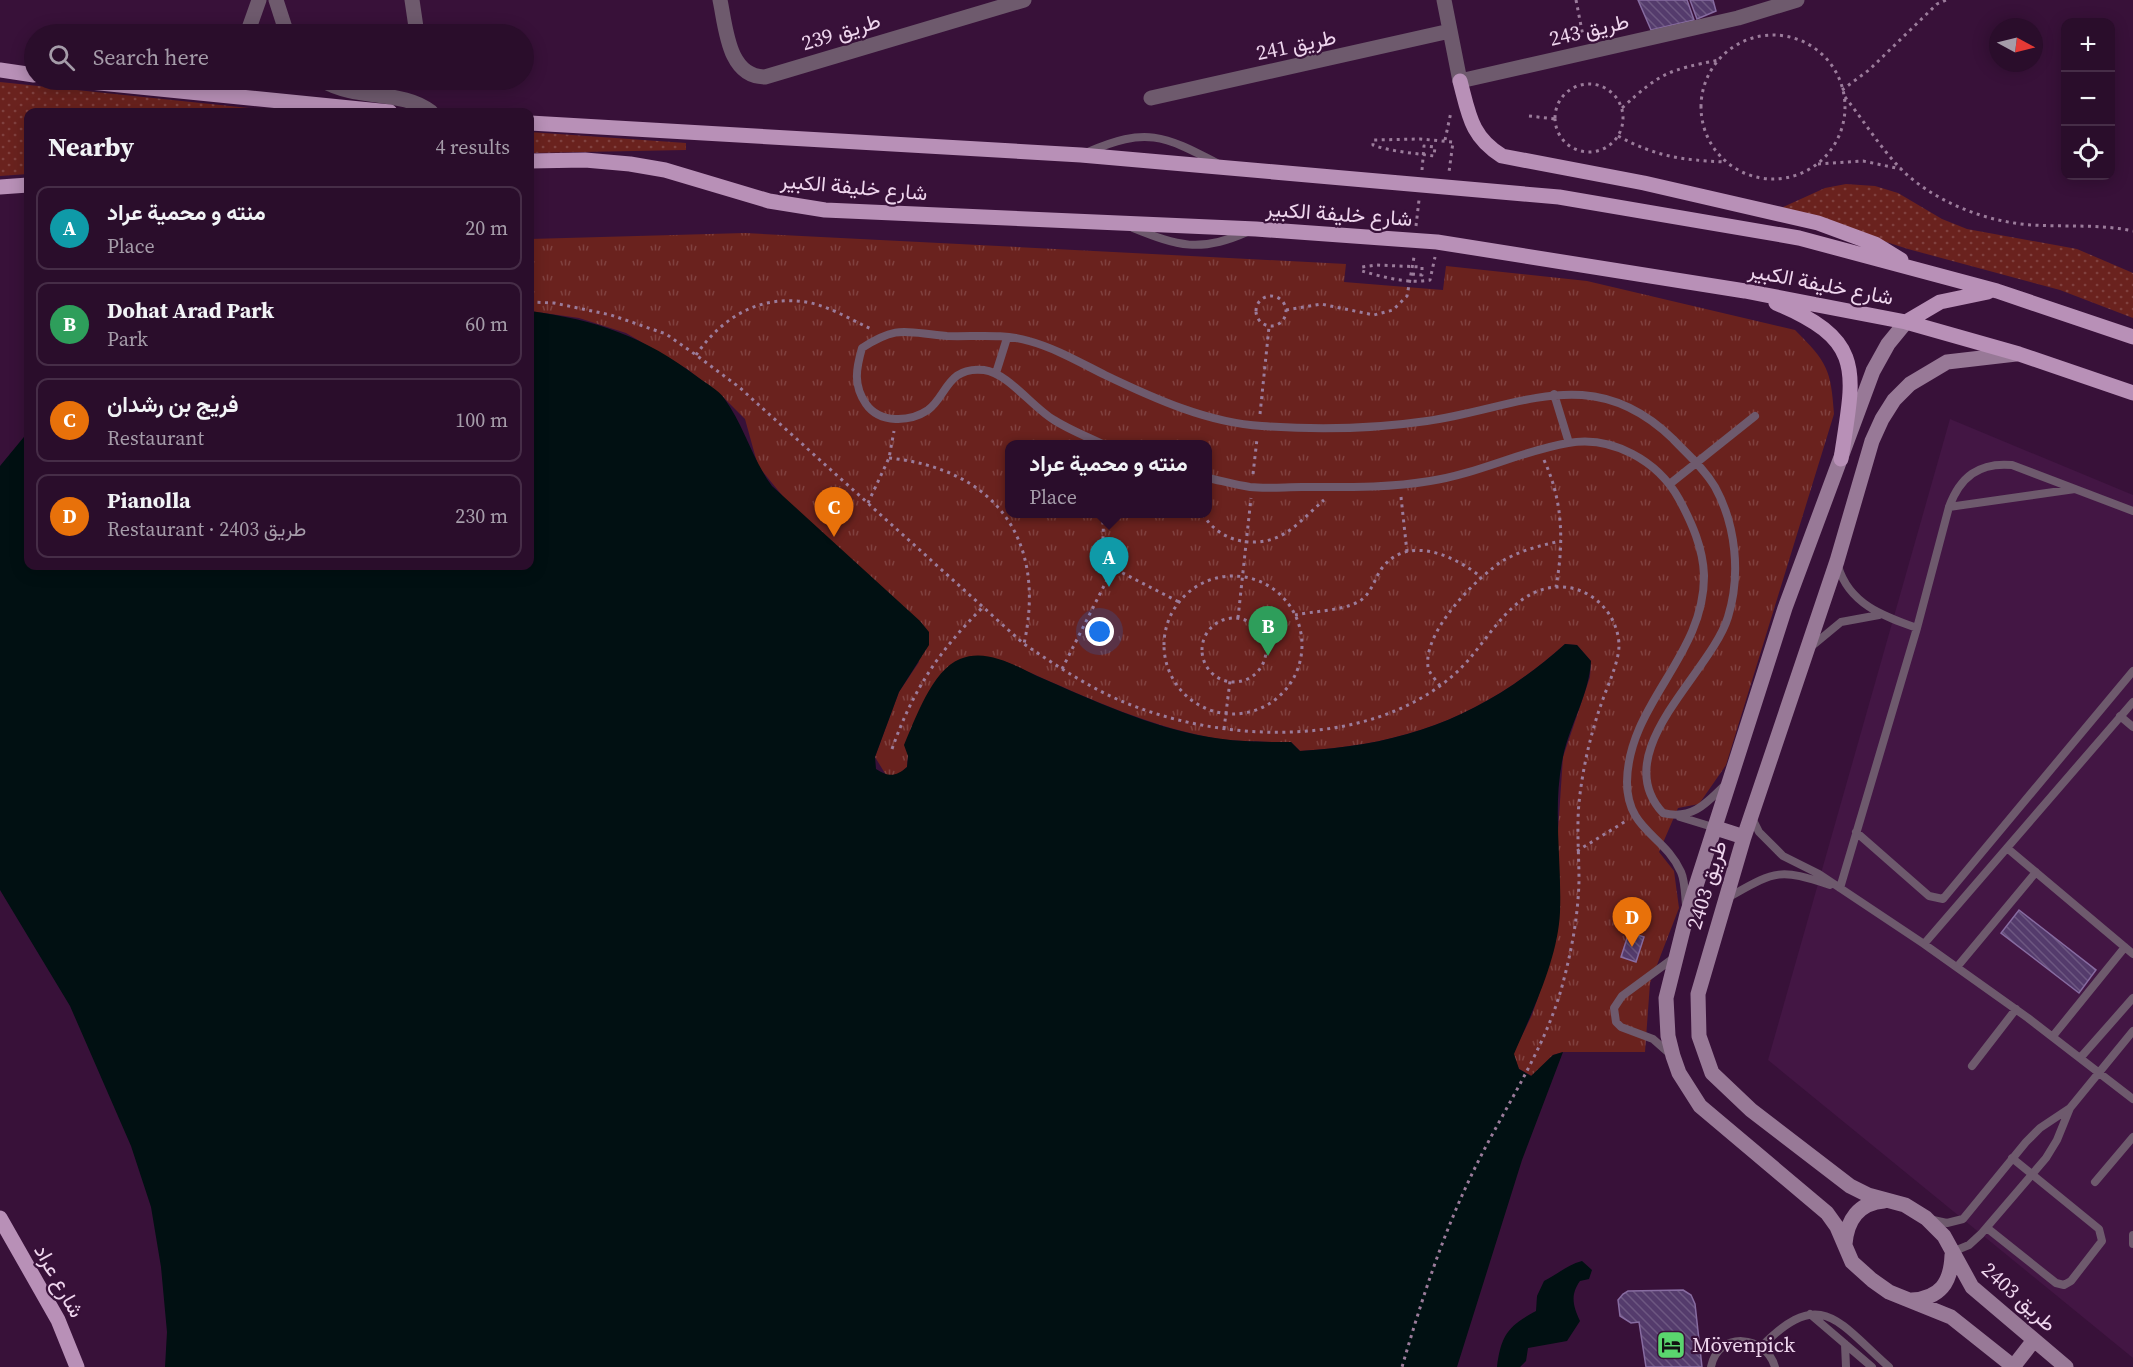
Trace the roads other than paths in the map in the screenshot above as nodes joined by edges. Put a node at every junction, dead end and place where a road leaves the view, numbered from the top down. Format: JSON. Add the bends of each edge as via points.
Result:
{"nodes":[{"id":1,"x":259,"y":0,"type":"edge"},
{"id":2,"x":276,"y":0,"type":"edge"},
{"id":3,"x":412,"y":0,"type":"edge"},
{"id":4,"x":720,"y":0,"type":"edge"},
{"id":5,"x":1024,"y":0,"type":"edge"},
{"id":6,"x":1444,"y":0,"type":"edge"},
{"id":7,"x":1797,"y":0,"type":"edge"},
{"id":8,"x":251,"y":24,"type":"edge"},
{"id":9,"x":284,"y":24,"type":"edge"},
{"id":10,"x":416,"y":24,"type":"edge"},
{"id":11,"x":1450,"y":31,"type":"junction"},
{"id":12,"x":0,"y":70,"type":"edge"},
{"id":13,"x":24,"y":74,"type":"edge"},
{"id":14,"x":1460,"y":81,"type":"junction"},
{"id":15,"x":182,"y":90,"type":"edge"},
{"id":16,"x":345,"y":90,"type":"edge"},
{"id":17,"x":1151,"y":98,"type":"dead end"},
{"id":18,"x":352,"y":108,"type":"edge"},
{"id":19,"x":423,"y":108,"type":"edge"},
{"id":20,"x":534,"y":123,"type":"edge"},
{"id":21,"x":1081,"y":156,"type":"junction"},
{"id":22,"x":534,"y":162,"type":"edge"},
{"id":23,"x":1227,"y":167,"type":"junction"},
{"id":24,"x":24,"y":185,"type":"edge"},
{"id":25,"x":0,"y":187,"type":"edge"},
{"id":26,"x":1916,"y":269,"type":"junction"},
{"id":27,"x":1745,"y":291,"type":"junction"},
{"id":28,"x":1997,"y":291,"type":"junction"},
{"id":29,"x":1906,"y":322,"type":"junction"},
{"id":30,"x":1007,"y":338,"type":"junction"},
{"id":31,"x":2133,"y":338,"type":"edge"},
{"id":32,"x":2019,"y":354,"type":"junction"},
{"id":33,"x":996,"y":373,"type":"junction"},
{"id":34,"x":2133,"y":393,"type":"edge"},
{"id":35,"x":1554,"y":394,"type":"junction"},
{"id":36,"x":1755,"y":416,"type":"dead end"},
{"id":37,"x":1095,"y":440,"type":"edge"},
{"id":38,"x":1569,"y":443,"type":"junction"},
{"id":39,"x":1841,"y":459,"type":"junction"},
{"id":40,"x":1697,"y":463,"type":"junction"},
{"id":41,"x":1212,"y":479,"type":"edge"},
{"id":42,"x":1671,"y":483,"type":"junction"},
{"id":43,"x":2076,"y":489,"type":"junction"},
{"id":44,"x":1949,"y":507,"type":"junction"},
{"id":45,"x":2130,"y":509,"type":"edge"},
{"id":46,"x":2133,"y":519,"type":"edge"},
{"id":47,"x":1837,"y":561,"type":"junction"},
{"id":48,"x":1879,"y":615,"type":"junction"},
{"id":49,"x":1917,"y":628,"type":"junction"},
{"id":50,"x":1808,"y":650,"type":"junction"},
{"id":51,"x":2133,"y":671,"type":"edge"},
{"id":52,"x":2133,"y":702,"type":"edge"},
{"id":53,"x":2120,"y":716,"type":"junction"},
{"id":54,"x":2133,"y":727,"type":"edge"},
{"id":55,"x":1731,"y":780,"type":"junction"},
{"id":56,"x":1751,"y":815,"type":"junction"},
{"id":57,"x":1680,"y":817,"type":"junction"},
{"id":58,"x":1716,"y":828,"type":"junction"},
{"id":59,"x":1856,"y":832,"type":"junction"},
{"id":60,"x":1744,"y":837,"type":"junction"},
{"id":61,"x":2007,"y":848,"type":"junction"},
{"id":62,"x":1795,"y":863,"type":"junction"},
{"id":63,"x":2036,"y":872,"type":"junction"},
{"id":64,"x":1791,"y":873,"type":"junction"},
{"id":65,"x":1840,"y":888,"type":"junction"},
{"id":66,"x":1724,"y":900,"type":"junction"},
{"id":67,"x":1687,"y":914,"type":"junction"},
{"id":68,"x":1924,"y":944,"type":"junction"},
{"id":69,"x":2125,"y":947,"type":"junction"},
{"id":70,"x":2133,"y":954,"type":"edge"},
{"id":71,"x":1677,"y":956,"type":"junction"},
{"id":72,"x":1957,"y":967,"type":"junction"},
{"id":73,"x":2133,"y":998,"type":"edge"},
{"id":74,"x":2016,"y":1009,"type":"junction"},
{"id":75,"x":2133,"y":1031,"type":"edge"},
{"id":76,"x":2053,"y":1036,"type":"junction"},
{"id":77,"x":1673,"y":1056,"type":"junction"},
{"id":78,"x":2081,"y":1057,"type":"junction"},
{"id":79,"x":1972,"y":1066,"type":"dead end"},
{"id":80,"x":2099,"y":1071,"type":"junction"},
{"id":81,"x":2133,"y":1099,"type":"edge"},
{"id":82,"x":2070,"y":1108,"type":"junction"},
{"id":83,"x":2133,"y":1137,"type":"edge"},
{"id":84,"x":2013,"y":1158,"type":"junction"},
{"id":85,"x":2032,"y":1174,"type":"junction"},
{"id":86,"x":2095,"y":1182,"type":"dead end"},
{"id":87,"x":1890,"y":1201,"type":"junction"},
{"id":88,"x":0,"y":1218,"type":"edge"},
{"id":89,"x":1926,"y":1218,"type":"junction"},
{"id":90,"x":1987,"y":1228,"type":"junction"},
{"id":91,"x":2133,"y":1235,"type":"edge"},
{"id":92,"x":2133,"y":1244,"type":"edge"},
{"id":93,"x":1845,"y":1246,"type":"junction"},
{"id":94,"x":1952,"y":1252,"type":"junction"},
{"id":95,"x":1908,"y":1300,"type":"junction"},
{"id":96,"x":1810,"y":1314,"type":"junction"},
{"id":97,"x":2034,"y":1340,"type":"junction"},
{"id":98,"x":1845,"y":1344,"type":"junction"},
{"id":99,"x":1762,"y":1346,"type":"junction"},
{"id":100,"x":1869,"y":1350,"type":"junction"},
{"id":101,"x":1861,"y":1358,"type":"junction"},
{"id":102,"x":77,"y":1367,"type":"edge"},
{"id":103,"x":1711,"y":1367,"type":"edge"},
{"id":104,"x":1775,"y":1367,"type":"edge"},
{"id":105,"x":1846,"y":1367,"type":"edge"},
{"id":106,"x":1872,"y":1367,"type":"edge"},
{"id":107,"x":1889,"y":1367,"type":"edge"},
{"id":108,"x":2014,"y":1367,"type":"edge"},
{"id":109,"x":2066,"y":1367,"type":"edge"}],
"edges":[{"from":1,"to":8,"type":"street"},
{"from":2,"to":9,"type":"street"},
{"from":3,"to":10,"type":"street"},
{"from":4,"to":5,"type":"street","name":"طريق 239","via":[[738,65],[746,74],[765,77]]},
{"from":6,"to":11,"type":"street"},
{"from":7,"to":14,"type":"street","name":"طريق 243","via":[[1738,18]]},
{"from":11,"to":14,"type":"street"},
{"from":11,"to":17,"type":"street","name":"طريق 241"},
{"from":12,"to":13,"type":"main road"},
{"from":14,"to":26,"type":"main road","via":[[1476,134],[1502,156],[1644,183],[1818,223],[1875,244]]},
{"from":15,"to":18,"type":"main road"},
{"from":16,"to":19,"type":"street","via":[[409,101]]},
{"from":20,"to":21,"type":"main road","name":"شارع خليفة الكبير"},
{"from":21,"to":23,"type":"main road","name":"شارع خليفة الكبير"},
{"from":21,"to":23,"type":"lane","via":[[1120,139],[1150,137],[1179,144]]},
{"from":22,"to":27,"type":"main road","name":"شارع خليفة الكبير","via":[[630,164],[665,170],[769,201],[825,210],[1256,229],[1437,242]]},
{"from":23,"to":26,"type":"main road","name":"شارع خليفة الكبير","via":[[1559,197],[1799,238]]},
{"from":24,"to":25,"type":"main road"},
{"from":26,"to":28,"type":"main road","name":"شارع خليفة الكبير"},
{"from":27,"to":29,"type":"main road","name":"شارع خليفة الكبير"},
{"from":27,"to":39,"type":"main road","via":[[1819,324],[1838,340],[1848,366],[1850,394]]},
{"from":28,"to":29,"type":"main road","via":[[1940,302]]},
{"from":28,"to":31,"type":"main road","name":"شارع خليفة الكبير"},
{"from":29,"to":32,"type":"main road","name":"شارع خليفة الكبير"},
{"from":29,"to":39,"type":"main road","name":"طريق 2403","via":[[1873,371]]},
{"from":30,"to":33,"type":"lane"},
{"from":30,"to":33,"type":"lane","via":[[903,331],[884,334],[862,348],[856,371],[857,389],[867,406],[879,416],[895,420],[929,409],[946,384],[964,372]]},
{"from":30,"to":35,"type":"lane","via":[[1029,341],[1139,391],[1200,413],[1259,426],[1374,427],[1430,420]]},
{"from":32,"to":34,"type":"main road","name":"شارع خليفة الكبير"},
{"from":32,"to":47,"type":"main road","name":"طريق 2403","via":[[1947,362],[1910,384],[1894,400],[1872,441]]},
{"from":33,"to":37,"type":"lane","via":[[1053,420]]},
{"from":35,"to":38,"type":"lane"},
{"from":35,"to":40,"type":"lane","via":[[1591,396],[1630,406],[1663,430]]},
{"from":36,"to":40,"type":"lane"},
{"from":38,"to":41,"type":"lane","via":[[1431,481],[1252,488]]},
{"from":38,"to":42,"type":"lane","via":[[1619,447],[1645,461]]},
{"from":39,"to":55,"type":"main road","name":"طريق 2403","via":[[1785,608]]},
{"from":40,"to":42,"type":"lane"},
{"from":40,"to":57,"type":"lane","via":[[1715,487],[1728,522],[1735,552],[1735,585],[1728,618],[1715,645],[1670,709],[1648,758],[1646,777],[1655,805],[1663,813]]},
{"from":42,"to":67,"type":"lane","via":[[1699,543],[1704,575],[1701,609],[1691,639],[1650,703],[1630,754],[1627,780],[1628,801],[1638,823],[1668,850],[1682,874]]},
{"from":43,"to":44,"type":"lane"},
{"from":43,"to":44,"type":"lane","via":[[2012,465],[1995,464],[1978,468],[1965,478]]},
{"from":43,"to":45,"type":"lane"},
{"from":44,"to":49,"type":"lane"},
{"from":45,"to":46,"type":"lane"},
{"from":47,"to":48,"type":"lane","via":[[1847,586]]},
{"from":47,"to":50,"type":"main road","name":"طريق 2403"},
{"from":48,"to":49,"type":"lane"},
{"from":48,"to":50,"type":"lane","via":[[1841,622]]},
{"from":49,"to":59,"type":"lane"},
{"from":50,"to":56,"type":"main road","name":"طريق 2403"},
{"from":51,"to":59,"type":"lane","via":[[1943,899],[1929,896]]},
{"from":52,"to":53,"type":"lane"},
{"from":53,"to":54,"type":"lane"},
{"from":53,"to":61,"type":"lane"},
{"from":55,"to":57,"type":"lane","via":[[1701,808]]},
{"from":55,"to":58,"type":"main road","name":"طريق 2403"},
{"from":56,"to":60,"type":"main road","name":"طريق 2403"},
{"from":56,"to":62,"type":"lane","via":[[1770,845]]},
{"from":57,"to":58,"type":"lane"},
{"from":58,"to":60,"type":"main road"},
{"from":58,"to":67,"type":"main road","name":"طريق 2403"},
{"from":59,"to":65,"type":"lane"},
{"from":60,"to":66,"type":"main road","name":"طريق 2403"},
{"from":61,"to":63,"type":"lane"},
{"from":61,"to":68,"type":"lane"},
{"from":62,"to":64,"type":"lane"},
{"from":62,"to":65,"type":"lane"},
{"from":63,"to":69,"type":"lane"},
{"from":63,"to":72,"type":"lane"},
{"from":64,"to":65,"type":"lane"},
{"from":64,"to":66,"type":"lane","via":[[1777,873]]},
{"from":65,"to":68,"type":"lane"},
{"from":66,"to":87,"type":"main road","name":"طريق 2403","via":[[1698,994],[1698,1036],[1712,1073],[1751,1110],[1850,1186]]},
{"from":67,"to":71,"type":"main road","name":"طريق 2403"},
{"from":68,"to":72,"type":"lane"},
{"from":69,"to":70,"type":"lane"},
{"from":69,"to":76,"type":"lane"},
{"from":71,"to":77,"type":"main road","name":"طريق 2403","via":[[1666,998]]},
{"from":71,"to":77,"type":"lane","via":[[1622,996],[1614,1008],[1616,1022],[1622,1027],[1653,1039]]},
{"from":72,"to":74,"type":"lane"},
{"from":73,"to":78,"type":"lane"},
{"from":74,"to":76,"type":"lane"},
{"from":74,"to":79,"type":"lane"},
{"from":75,"to":80,"type":"lane"},
{"from":76,"to":78,"type":"lane"},
{"from":77,"to":93,"type":"main road","name":"طريق 2403","via":[[1700,1106],[1827,1213]]},
{"from":78,"to":80,"type":"lane"},
{"from":80,"to":81,"type":"lane"},
{"from":80,"to":82,"type":"lane"},
{"from":82,"to":84,"type":"lane","via":[[2040,1128]]},
{"from":82,"to":85,"type":"lane","via":[[2057,1140]]},
{"from":83,"to":86,"type":"lane"},
{"from":84,"to":85,"type":"lane"},
{"from":84,"to":89,"type":"lane","via":[[1963,1219],[1947,1223]]},
{"from":85,"to":90,"type":"lane"},
{"from":85,"to":90,"type":"lane","via":[[2101,1233],[2100,1245],[2071,1281],[2064,1285],[2056,1283]]},
{"from":87,"to":89,"type":"main road","name":"طريق 2403"},
{"from":87,"to":93,"type":"main road","via":[[1871,1202],[1856,1212],[1846,1227]]},
{"from":88,"to":102,"type":"main road","name":"شارع عراد","via":[[58,1320]]},
{"from":89,"to":94,"type":"main road","name":"طريق 2403","via":[[1944,1236]]},
{"from":90,"to":94,"type":"lane","via":[[1970,1245]]},
{"from":91,"to":92,"type":"lane"},
{"from":93,"to":95,"type":"main road","name":"طريق 2403","via":[[1852,1262],[1872,1280]]},
{"from":94,"to":95,"type":"main road","via":[[1952,1271],[1943,1288],[1927,1299]]},
{"from":94,"to":97,"type":"main road","name":"طريق 2403","via":[[1972,1287]]},
{"from":95,"to":108,"type":"main road","name":"طريق 2403","via":[[1951,1317]]},
{"from":96,"to":98,"type":"lane"},
{"from":96,"to":99,"type":"lane","via":[[1787,1322]]},
{"from":96,"to":100,"type":"lane","via":[[1834,1319]]},
{"from":97,"to":108,"type":"main road"},
{"from":97,"to":109,"type":"main road","name":"طريق 2403"},
{"from":98,"to":101,"type":"lane"},
{"from":98,"to":105,"type":"lane"},
{"from":99,"to":103,"type":"lane","via":[[1749,1341],[1731,1342],[1716,1354]]},
{"from":99,"to":104,"type":"lane"},
{"from":100,"to":101,"type":"lane"},
{"from":100,"to":107,"type":"lane"},
{"from":101,"to":106,"type":"lane"}]}
